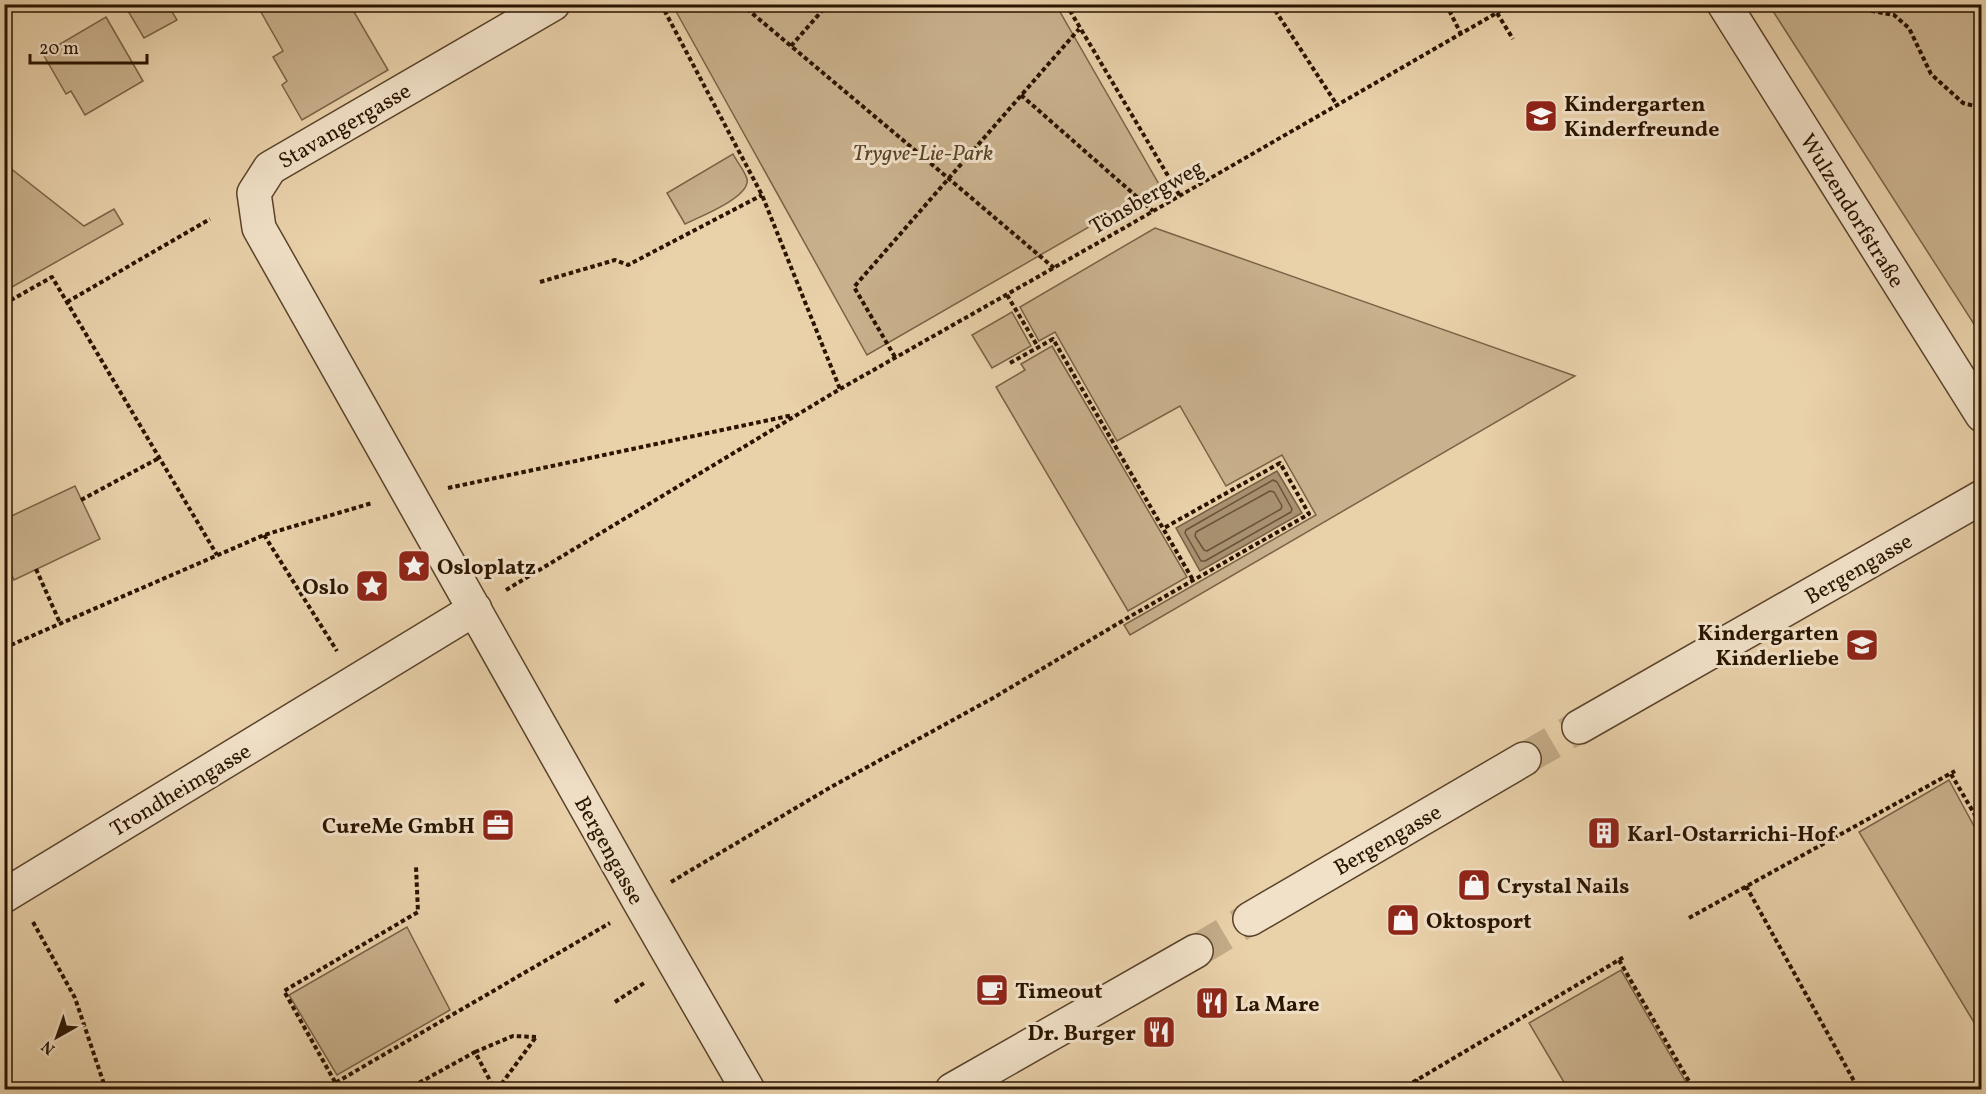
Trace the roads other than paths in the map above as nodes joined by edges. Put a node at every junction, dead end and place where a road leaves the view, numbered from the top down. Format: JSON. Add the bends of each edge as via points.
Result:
{"nodes":[{"id":1,"x":553,"y":4,"type":"edge"},
{"id":2,"x":1724,"y":4,"type":"edge"},
{"id":3,"x":1982,"y":415,"type":"edge"},
{"id":4,"x":1982,"y":497,"type":"edge"},
{"id":5,"x":475,"y":609,"type":"junction"},
{"id":6,"x":1579,"y":727,"type":"tunnel mouth"},
{"id":7,"x":1524,"y":759,"type":"tunnel mouth"},
{"id":8,"x":9,"y":894,"type":"edge"},
{"id":9,"x":1250,"y":919,"type":"tunnel mouth"},
{"id":10,"x":1196,"y":951,"type":"tunnel mouth"},
{"id":11,"x":748,"y":1089,"type":"edge"},
{"id":12,"x":952,"y":1089,"type":"edge"}],
"edges":[{"from":1,"to":5,"type":"street","name":"Stavangergasse","via":[[270,168],[254,193],[259,228],[396,498]]},
{"from":2,"to":3,"type":"street","name":"Wulzendorfstraße"},
{"from":4,"to":6,"type":"street","name":"Bergengasse"},
{"from":5,"to":8,"type":"street","name":"Trondheimgasse","via":[[349,671]]},
{"from":5,"to":11,"type":"street","name":"Bergengasse"},
{"from":7,"to":9,"type":"street","name":"Bergengasse"},
{"from":10,"to":12,"type":"street"}]}
